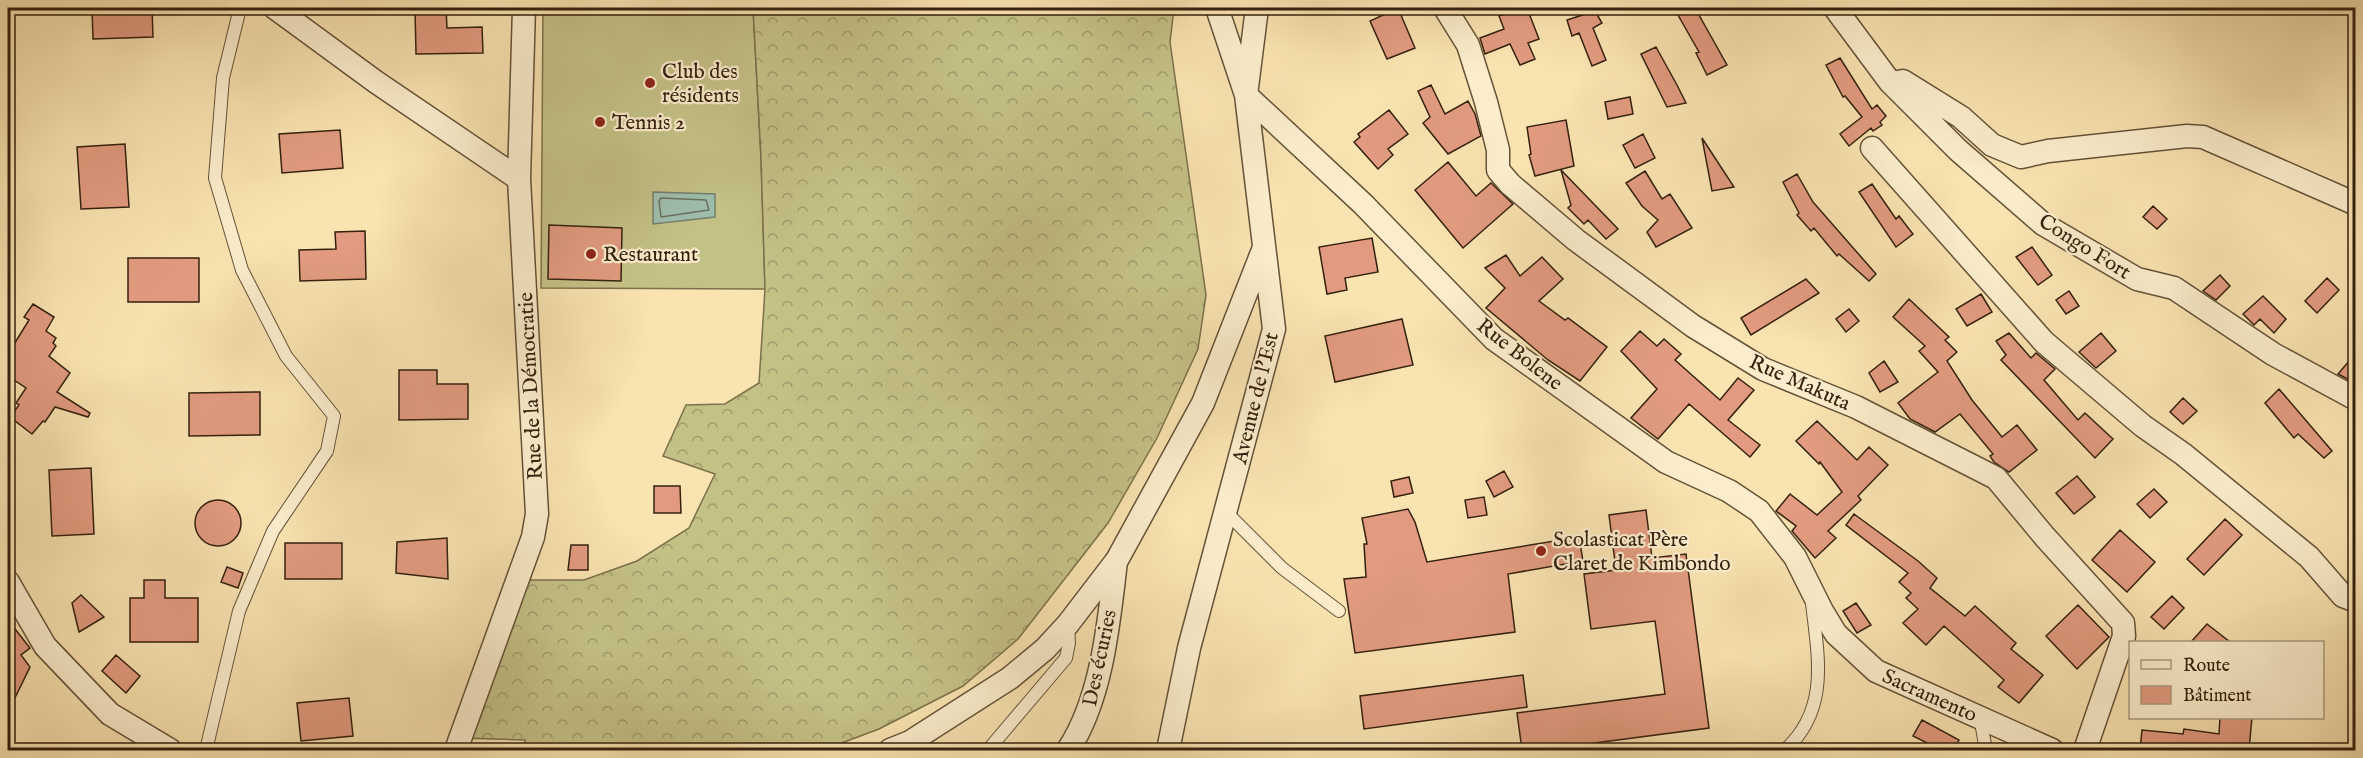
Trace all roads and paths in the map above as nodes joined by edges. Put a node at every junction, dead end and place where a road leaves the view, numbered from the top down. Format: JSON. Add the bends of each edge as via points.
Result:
{"nodes":[{"id":1,"x":240,"y":8,"type":"edge"},
{"id":2,"x":275,"y":8,"type":"edge"},
{"id":3,"x":524,"y":8,"type":"edge"},
{"id":4,"x":1218,"y":8,"type":"edge"},
{"id":5,"x":1257,"y":8,"type":"edge"},
{"id":6,"x":1445,"y":8,"type":"edge"},
{"id":7,"x":1835,"y":8,"type":"edge"},
{"id":8,"x":1890,"y":82,"type":"junction"},
{"id":9,"x":1246,"y":95,"type":"junction"},
{"id":10,"x":1872,"y":148,"type":"dead end"},
{"id":11,"x":519,"y":179,"type":"junction"},
{"id":12,"x":2355,"y":204,"type":"edge"},
{"id":13,"x":1265,"y":245,"type":"junction"},
{"id":14,"x":2355,"y":399,"type":"edge"},
{"id":15,"x":1226,"y":512,"type":"junction"},
{"id":16,"x":1117,"y":560,"type":"junction"},
{"id":17,"x":8,"y":582,"type":"edge"},
{"id":18,"x":1810,"y":584,"type":"junction"},
{"id":19,"x":2355,"y":601,"type":"edge"},
{"id":20,"x":1339,"y":611,"type":"dead end"},
{"id":21,"x":1068,"y":624,"type":"junction"},
{"id":22,"x":1980,"y":716,"type":"junction"},
{"id":23,"x":170,"y":750,"type":"edge"},
{"id":24,"x":206,"y":750,"type":"edge"},
{"id":25,"x":456,"y":750,"type":"edge"},
{"id":26,"x":891,"y":750,"type":"edge"},
{"id":27,"x":988,"y":750,"type":"edge"},
{"id":28,"x":1068,"y":750,"type":"edge"},
{"id":29,"x":1168,"y":750,"type":"edge"},
{"id":30,"x":1785,"y":750,"type":"edge"},
{"id":31,"x":1986,"y":750,"type":"edge"},
{"id":32,"x":2052,"y":750,"type":"edge"},
{"id":33,"x":2085,"y":750,"type":"edge"}],
"edges":[{"from":1,"to":24,"type":"lane","via":[[223,78],[215,178],[242,270],[286,356],[334,416],[327,451],[273,531],[239,611]]},
{"from":2,"to":11,"type":"street"},
{"from":3,"to":11,"type":"street","name":"Rue de la Démocratie"},
{"from":4,"to":9,"type":"street","name":"Avenue de l'Est"},
{"from":5,"to":9,"type":"street"},
{"from":6,"to":33,"type":"street","name":"Rue Makuta","via":[[1468,45],[1498,150],[1498,170],[1510,184],[1576,240],[1693,326],[1763,369],[1856,407],[1996,478],[2123,623],[2124,636]]},
{"from":7,"to":8,"type":"street","name":"Congo Fort"},
{"from":8,"to":12,"type":"street","via":[[1903,81],[1961,117],[1992,145],[2021,157],[2048,151],[2203,137]]},
{"from":8,"to":14,"type":"street","name":"Congo Fort","via":[[1958,150],[2043,224],[2137,279],[2174,288],[2273,354]]},
{"from":9,"to":13,"type":"street","name":"Avenue de l'Est"},
{"from":9,"to":18,"type":"street","name":"Rue Bolene","via":[[1363,204],[1494,339],[1666,462],[1729,491],[1759,511],[1795,557]]},
{"from":10,"to":19,"type":"street","via":[[2044,342],[2309,557],[2343,596]]},
{"from":11,"to":25,"type":"street","name":"Rue de la Démocratie","via":[[537,514],[533,537]]},
{"from":13,"to":15,"type":"street","name":"Avenue de l'Est","via":[[1274,329]]},
{"from":13,"to":16,"type":"street","via":[[1203,403]]},
{"from":15,"to":20,"type":"lane","via":[[1282,568]]},
{"from":15,"to":29,"type":"street","name":"Avenue de l'Est","via":[[1189,648]]},
{"from":16,"to":21,"type":"street"},
{"from":16,"to":28,"type":"street","name":"Des écuries","via":[[1109,623],[1086,719]]},
{"from":17,"to":23,"type":"street","via":[[45,646],[110,714]]},
{"from":18,"to":22,"type":"street","name":"Sacramento","via":[[1836,634],[1876,671]]},
{"from":18,"to":30,"type":"lane","via":[[1821,674],[1813,706],[1798,738]]},
{"from":21,"to":26,"type":"street","via":[[1010,678]]},
{"from":21,"to":27,"type":"lane","via":[[1070,643],[1066,658]]},
{"from":22,"to":31,"type":"lane"},
{"from":22,"to":32,"type":"street","name":"Sacramento"}]}
